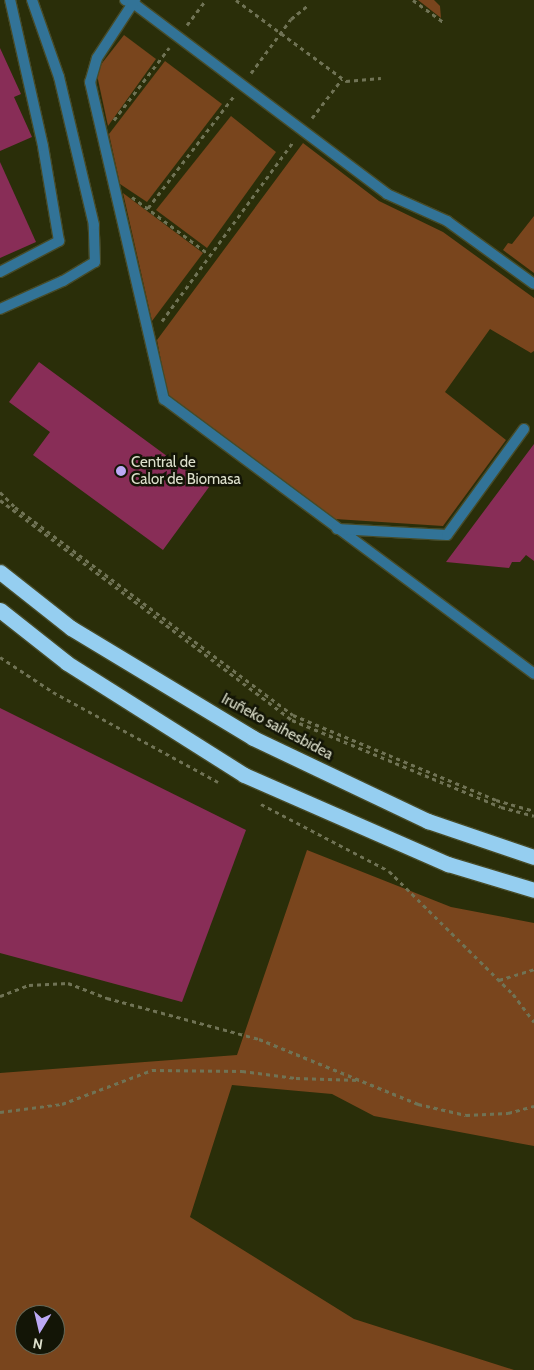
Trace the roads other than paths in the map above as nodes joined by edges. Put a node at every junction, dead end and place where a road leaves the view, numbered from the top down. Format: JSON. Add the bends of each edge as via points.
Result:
{"nodes":[{"id":1,"x":10,"y":0,"type":"edge"},
{"id":2,"x":32,"y":0,"type":"edge"},
{"id":3,"x":131,"y":1,"type":"edge"},
{"id":4,"x":0,"y":272,"type":"edge"},
{"id":5,"x":534,"y":284,"type":"edge"},
{"id":6,"x":0,"y":309,"type":"edge"},
{"id":7,"x":524,"y":429,"type":"dead end"},
{"id":8,"x":336,"y":529,"type":"junction"},
{"id":9,"x":0,"y":572,"type":"edge"},
{"id":10,"x":0,"y":610,"type":"edge"},
{"id":11,"x":534,"y":674,"type":"edge"},
{"id":12,"x":534,"y":857,"type":"edge"},
{"id":13,"x":534,"y":890,"type":"edge"}],
"edges":[{"from":1,"to":4,"type":"street","via":[[43,146],[59,241]]},
{"from":2,"to":6,"type":"street","via":[[59,77],[94,225],[95,262],[63,281]]},
{"from":3,"to":5,"type":"street","via":[[387,194],[447,221]]},
{"from":3,"to":8,"type":"street","via":[[92,69],[90,82],[164,399]]},
{"from":7,"to":8,"type":"street","via":[[447,535]]},
{"from":8,"to":11,"type":"street"},
{"from":9,"to":12,"type":"highway","name":"Iruñeko saihesbidea","via":[[71,628],[253,738],[428,821]]},
{"from":10,"to":13,"type":"highway","via":[[68,663],[244,775],[448,864]]}]}
